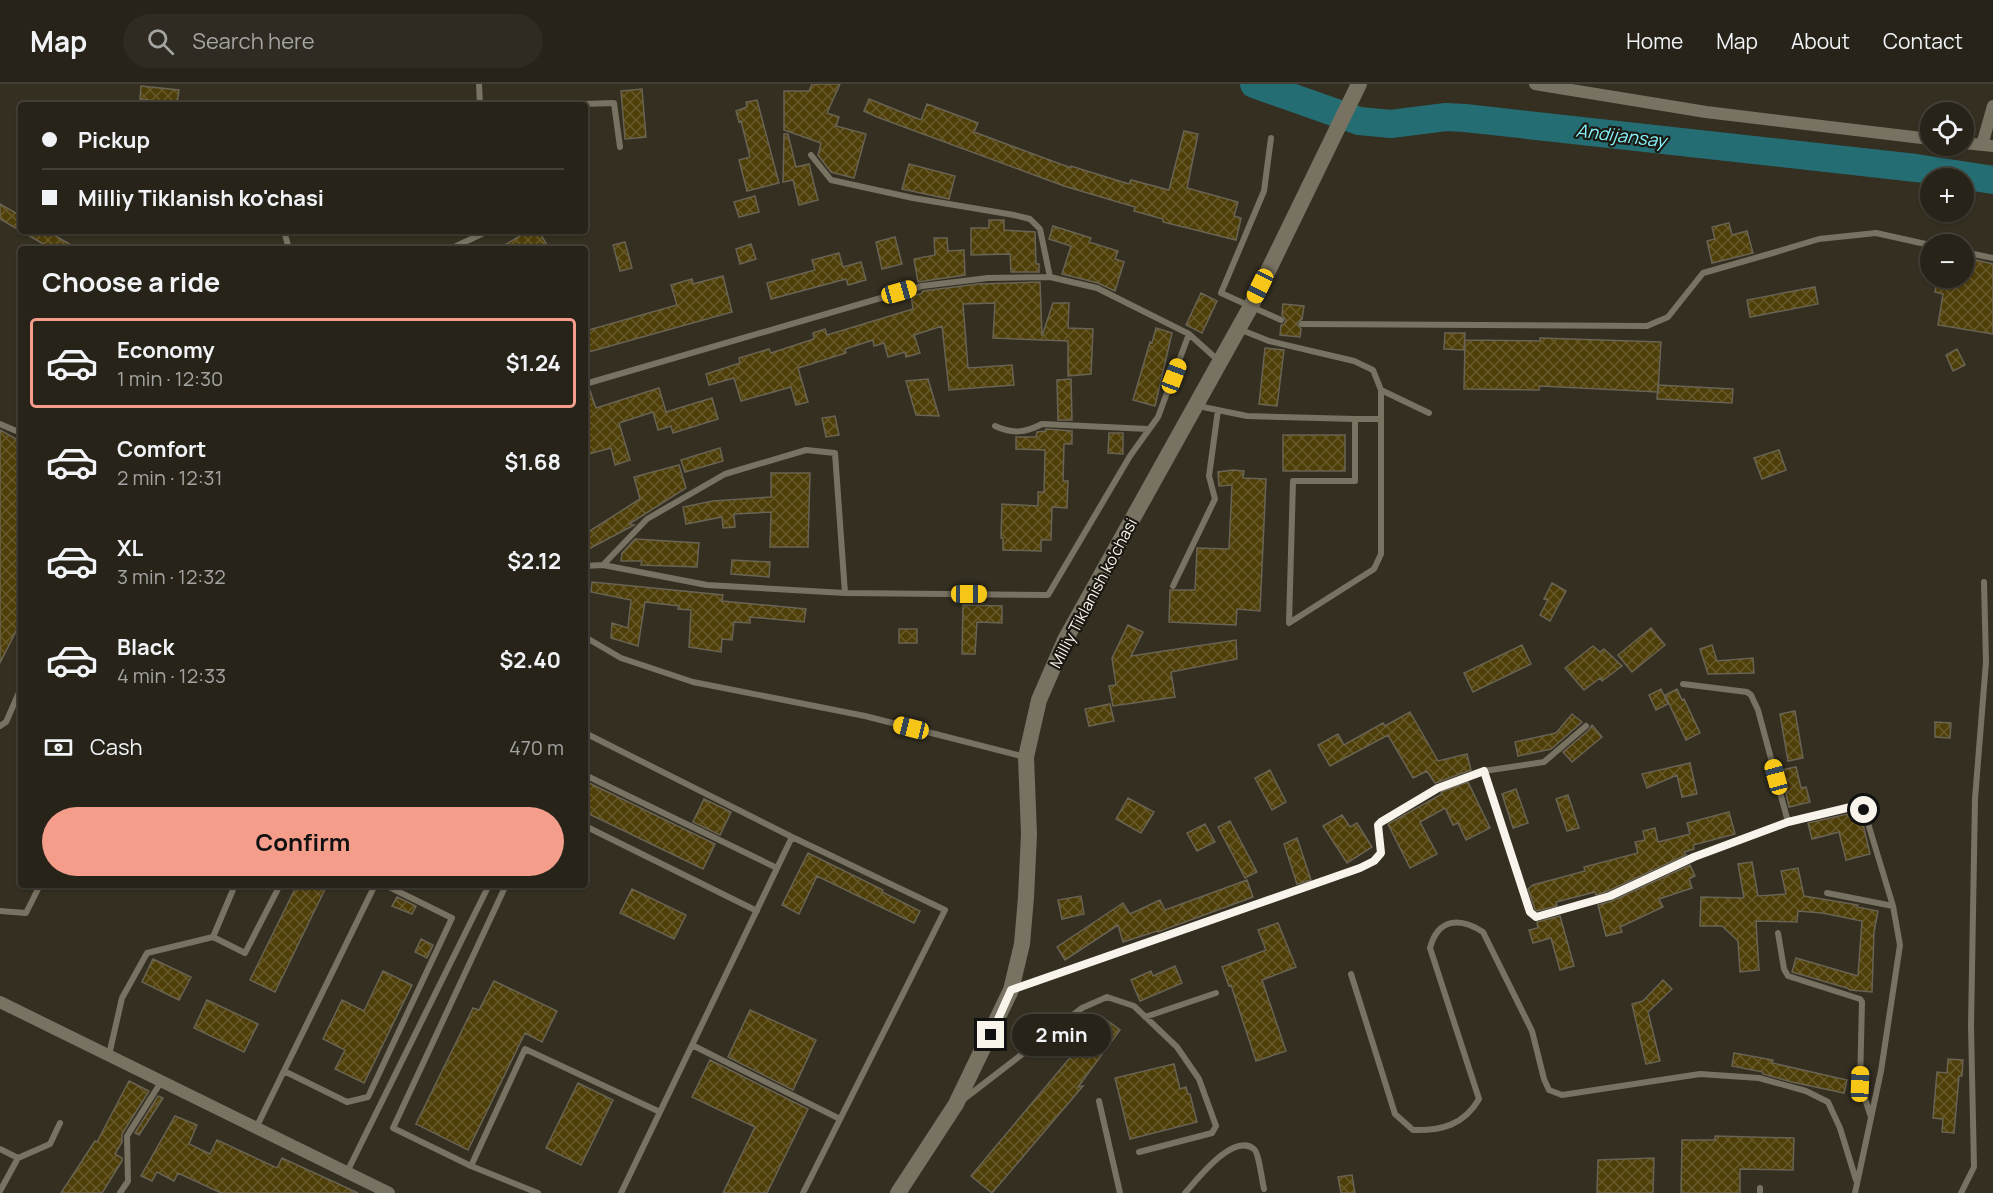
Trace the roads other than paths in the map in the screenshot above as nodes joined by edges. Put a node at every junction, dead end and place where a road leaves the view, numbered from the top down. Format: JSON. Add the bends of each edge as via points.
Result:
{"nodes":[{"id":1,"x":479,"y":84,"type":"edge"},
{"id":2,"x":1359,"y":84,"type":"edge"},
{"id":3,"x":1535,"y":84,"type":"edge"},
{"id":4,"x":480,"y":102,"type":"edge"},
{"id":5,"x":588,"y":104,"type":"edge"},
{"id":6,"x":1993,"y":106,"type":"edge"},
{"id":7,"x":1271,"y":138,"type":"dead end"},
{"id":8,"x":1920,"y":138,"type":"edge"},
{"id":9,"x":1988,"y":146,"type":"edge"},
{"id":10,"x":620,"y":147,"type":"dead end"},
{"id":11,"x":811,"y":155,"type":"dead end"},
{"id":12,"x":482,"y":234,"type":"edge"},
{"id":13,"x":1920,"y":243,"type":"edge"},
{"id":14,"x":456,"y":246,"type":"edge"},
{"id":15,"x":1974,"y":254,"type":"edge"},
{"id":16,"x":1993,"y":258,"type":"edge"},
{"id":17,"x":1050,"y":277,"type":"junction"},
{"id":18,"x":1251,"y":306,"type":"junction"},
{"id":19,"x":1281,"y":320,"type":"dead end"},
{"id":20,"x":1302,"y":324,"type":"dead end"},
{"id":21,"x":1238,"y":329,"type":"junction"},
{"id":22,"x":1189,"y":334,"type":"junction"},
{"id":23,"x":1220,"y":362,"type":"junction"},
{"id":24,"x":588,"y":383,"type":"edge"},
{"id":25,"x":1381,"y":390,"type":"junction"},
{"id":26,"x":1196,"y":405,"type":"junction"},
{"id":27,"x":1218,"y":410,"type":"junction"},
{"id":28,"x":1430,"y":412,"type":"dead end"},
{"id":29,"x":1355,"y":419,"type":"junction"},
{"id":30,"x":1381,"y":419,"type":"junction"},
{"id":31,"x":0,"y":424,"type":"edge"},
{"id":32,"x":995,"y":426,"type":"dead end"},
{"id":33,"x":1148,"y":429,"type":"junction"},
{"id":34,"x":18,"y":432,"type":"edge"},
{"id":35,"x":603,"y":565,"type":"junction"},
{"id":36,"x":588,"y":566,"type":"edge"},
{"id":37,"x":1984,"y":582,"type":"dead end"},
{"id":38,"x":1173,"y":586,"type":"dead end"},
{"id":39,"x":845,"y":593,"type":"junction"},
{"id":40,"x":588,"y":639,"type":"edge"},
{"id":41,"x":1683,"y":684,"type":"dead end"},
{"id":42,"x":18,"y":695,"type":"edge"},
{"id":43,"x":0,"y":726,"type":"edge"},
{"id":44,"x":1586,"y":726,"type":"dead end"},
{"id":45,"x":588,"y":735,"type":"edge"},
{"id":46,"x":1026,"y":757,"type":"junction"},
{"id":47,"x":1484,"y":771,"type":"junction"},
{"id":48,"x":588,"y":776,"type":"edge"},
{"id":49,"x":1788,"y":822,"type":"junction"},
{"id":50,"x":588,"y":827,"type":"edge"},
{"id":51,"x":792,"y":837,"type":"junction"},
{"id":52,"x":777,"y":868,"type":"junction"},
{"id":53,"x":38,"y":888,"type":"edge"},
{"id":54,"x":234,"y":888,"type":"edge"},
{"id":55,"x":278,"y":888,"type":"edge"},
{"id":56,"x":374,"y":888,"type":"edge"},
{"id":57,"x":391,"y":888,"type":"edge"},
{"id":58,"x":488,"y":888,"type":"edge"},
{"id":59,"x":505,"y":888,"type":"edge"},
{"id":60,"x":1827,"y":893,"type":"dead end"},
{"id":61,"x":1893,"y":906,"type":"junction"},
{"id":62,"x":757,"y":910,"type":"junction"},
{"id":63,"x":0,"y":911,"type":"edge"},
{"id":64,"x":1778,"y":933,"type":"dead end"},
{"id":65,"x":213,"y":937,"type":"junction"},
{"id":66,"x":1351,"y":974,"type":"dead end"},
{"id":67,"x":1011,"y":990,"type":"junction"},
{"id":68,"x":1216,"y":993,"type":"dead end"},
{"id":69,"x":0,"y":1002,"type":"edge"},
{"id":70,"x":1145,"y":1017,"type":"junction"},
{"id":71,"x":692,"y":1045,"type":"junction"},
{"id":72,"x":108,"y":1055,"type":"junction"},
{"id":73,"x":284,"y":1071,"type":"junction"},
{"id":74,"x":162,"y":1081,"type":"junction"},
{"id":75,"x":1099,"y":1101,"type":"dead end"},
{"id":76,"x":956,"y":1104,"type":"junction"},
{"id":77,"x":660,"y":1112,"type":"junction"},
{"id":78,"x":1871,"y":1118,"type":"junction"},
{"id":79,"x":840,"y":1119,"type":"junction"},
{"id":80,"x":60,"y":1124,"type":"dead end"},
{"id":81,"x":256,"y":1128,"type":"junction"},
{"id":82,"x":0,"y":1149,"type":"edge"},
{"id":83,"x":1139,"y":1152,"type":"dead end"},
{"id":84,"x":18,"y":1158,"type":"junction"},
{"id":85,"x":471,"y":1166,"type":"junction"},
{"id":86,"x":347,"y":1172,"type":"junction"},
{"id":87,"x":1856,"y":1180,"type":"junction"},
{"id":88,"x":1264,"y":1189,"type":"dead end"},
{"id":89,"x":375,"y":1190,"type":"edge"},
{"id":90,"x":0,"y":1191,"type":"edge"},
{"id":91,"x":120,"y":1193,"type":"edge"},
{"id":92,"x":389,"y":1193,"type":"edge"},
{"id":93,"x":538,"y":1193,"type":"edge"},
{"id":94,"x":621,"y":1193,"type":"edge"},
{"id":95,"x":803,"y":1193,"type":"edge"},
{"id":96,"x":898,"y":1193,"type":"edge"},
{"id":97,"x":1120,"y":1193,"type":"edge"},
{"id":98,"x":1185,"y":1193,"type":"edge"},
{"id":99,"x":1854,"y":1193,"type":"edge"},
{"id":100,"x":1961,"y":1193,"type":"edge"}],
"edges":[{"from":1,"to":4,"type":"lane"},
{"from":2,"to":18,"type":"main road","name":"Milliy Tiklanish ko'chasi"},
{"from":3,"to":8,"type":"street","via":[[1706,112]]},
{"from":5,"to":10,"type":"lane","via":[[614,104]]},
{"from":6,"to":9,"type":"street"},
{"from":7,"to":18,"type":"lane","via":[[1264,190],[1221,293]]},
{"from":11,"to":17,"type":"lane","via":[[831,180],[1030,219],[1040,229]]},
{"from":12,"to":14,"type":"lane"},
{"from":13,"to":20,"type":"lane","via":[[1876,233],[1819,240],[1703,273],[1668,317],[1647,326]]},
{"from":15,"to":16,"type":"lane"},
{"from":17,"to":22,"type":"lane","via":[[1097,288]]},
{"from":17,"to":24,"type":"lane","via":[[988,278],[922,286]]},
{"from":18,"to":19,"type":"lane"},
{"from":18,"to":21,"type":"main road","name":"Milliy Tiklanish ko'chasi"},
{"from":21,"to":23,"type":"main road","name":"Milliy Tiklanish ko'chasi"},
{"from":21,"to":25,"type":"lane","via":[[1269,341],[1354,361],[1373,370]]},
{"from":22,"to":23,"type":"lane"},
{"from":22,"to":33,"type":"lane","via":[[1158,417]]},
{"from":23,"to":26,"type":"main road","name":"Milliy Tiklanish ko'chasi"},
{"from":25,"to":28,"type":"lane"},
{"from":25,"to":30,"type":"lane"},
{"from":26,"to":27,"type":"lane"},
{"from":26,"to":46,"type":"main road","name":"Milliy Tiklanish ko'chasi","via":[[1065,640],[1039,700]]},
{"from":27,"to":29,"type":"lane","via":[[1247,416]]},
{"from":27,"to":38,"type":"lane","via":[[1209,476],[1215,499]]},
{"from":29,"to":30,"type":"lane"},
{"from":29,"to":30,"type":"lane","via":[[1355,481],[1293,481],[1289,623],[1374,569],[1381,554]]},
{"from":31,"to":34,"type":"lane"},
{"from":32,"to":33,"type":"lane","via":[[1027,432],[1042,424]]},
{"from":33,"to":39,"type":"lane","via":[[1047,595]]},
{"from":35,"to":36,"type":"lane"},
{"from":35,"to":39,"type":"lane","via":[[707,585]]},
{"from":35,"to":39,"type":"lane","via":[[646,519],[725,474],[806,450],[835,453]]},
{"from":37,"to":100,"type":"lane","via":[[1986,662],[1975,811],[1971,1026],[1974,1167]]},
{"from":40,"to":46,"type":"lane","via":[[621,658],[693,682],[865,716]]},
{"from":41,"to":49,"type":"lane","via":[[1751,695]]},
{"from":42,"to":43,"type":"lane","via":[[6,722]]},
{"from":44,"to":47,"type":"lane","via":[[1544,762]]},
{"from":45,"to":51,"type":"lane"},
{"from":46,"to":67,"type":"main road","name":"Milliy Tiklanish ko'chasi","via":[[1026,897],[1022,944]]},
{"from":47,"to":49,"type":"lane","via":[[1530,912],[1536,917],[1610,896],[1694,857]]},
{"from":47,"to":67,"type":"lane","via":[[1438,788],[1381,822],[1381,853],[1360,868]]},
{"from":48,"to":52,"type":"lane"},
{"from":49,"to":61,"type":"lane","via":[[1855,806],[1864,810]]},
{"from":50,"to":62,"type":"lane"},
{"from":51,"to":52,"type":"lane"},
{"from":51,"to":79,"type":"lane","via":[[945,910]]},
{"from":52,"to":62,"type":"lane"},
{"from":53,"to":63,"type":"lane","via":[[26,913]]},
{"from":54,"to":65,"type":"lane"},
{"from":55,"to":65,"type":"lane","via":[[245,953]]},
{"from":56,"to":73,"type":"lane"},
{"from":57,"to":73,"type":"lane","via":[[452,918],[368,1097],[347,1102]]},
{"from":58,"to":86,"type":"lane"},
{"from":59,"to":85,"type":"lane","via":[[393,1128]]},
{"from":60,"to":61,"type":"lane"},
{"from":61,"to":78,"type":"lane","via":[[1900,945]]},
{"from":62,"to":71,"type":"lane"},
{"from":64,"to":78,"type":"lane","via":[[1788,976],[1862,1002],[1860,1084]]},
{"from":65,"to":72,"type":"lane","via":[[147,952],[122,998]]},
{"from":66,"to":87,"type":"lane","via":[[1395,1114],[1413,1131],[1435,1131],[1456,1122],[1472,1111],[1479,1100],[1430,948],[1440,929],[1468,922],[1483,932],[1532,1031],[1549,1090],[1562,1095],[1700,1074],[1759,1078],[1806,1091],[1828,1102]]},
{"from":67,"to":76,"type":"main road","name":"Milliy Tiklanish ko'chasi"},
{"from":68,"to":70,"type":"lane"},
{"from":69,"to":72,"type":"street"},
{"from":70,"to":76,"type":"lane","via":[[1134,1006],[1107,997],[1082,1008]]},
{"from":70,"to":83,"type":"lane","via":[[1177,1047],[1199,1079],[1216,1126],[1212,1133]]},
{"from":71,"to":77,"type":"lane"},
{"from":71,"to":79,"type":"lane"},
{"from":72,"to":74,"type":"street"},
{"from":73,"to":81,"type":"lane"},
{"from":74,"to":81,"type":"street"},
{"from":74,"to":91,"type":"lane","via":[[127,1136],[128,1181]]},
{"from":75,"to":97,"type":"lane"},
{"from":76,"to":96,"type":"main road","name":"Milliy Tiklanish ko'chasi"},
{"from":77,"to":85,"type":"lane","via":[[525,1049]]},
{"from":77,"to":94,"type":"lane"},
{"from":78,"to":87,"type":"lane"},
{"from":79,"to":95,"type":"lane"},
{"from":80,"to":84,"type":"lane","via":[[50,1144]]},
{"from":81,"to":86,"type":"street"},
{"from":82,"to":84,"type":"lane"},
{"from":84,"to":90,"type":"lane"},
{"from":85,"to":93,"type":"lane"},
{"from":86,"to":89,"type":"street"},
{"from":87,"to":99,"type":"lane"},
{"from":88,"to":98,"type":"lane","via":[[1256,1152],[1251,1147],[1238,1146],[1223,1153]]},
{"from":89,"to":92,"type":"street"}]}
